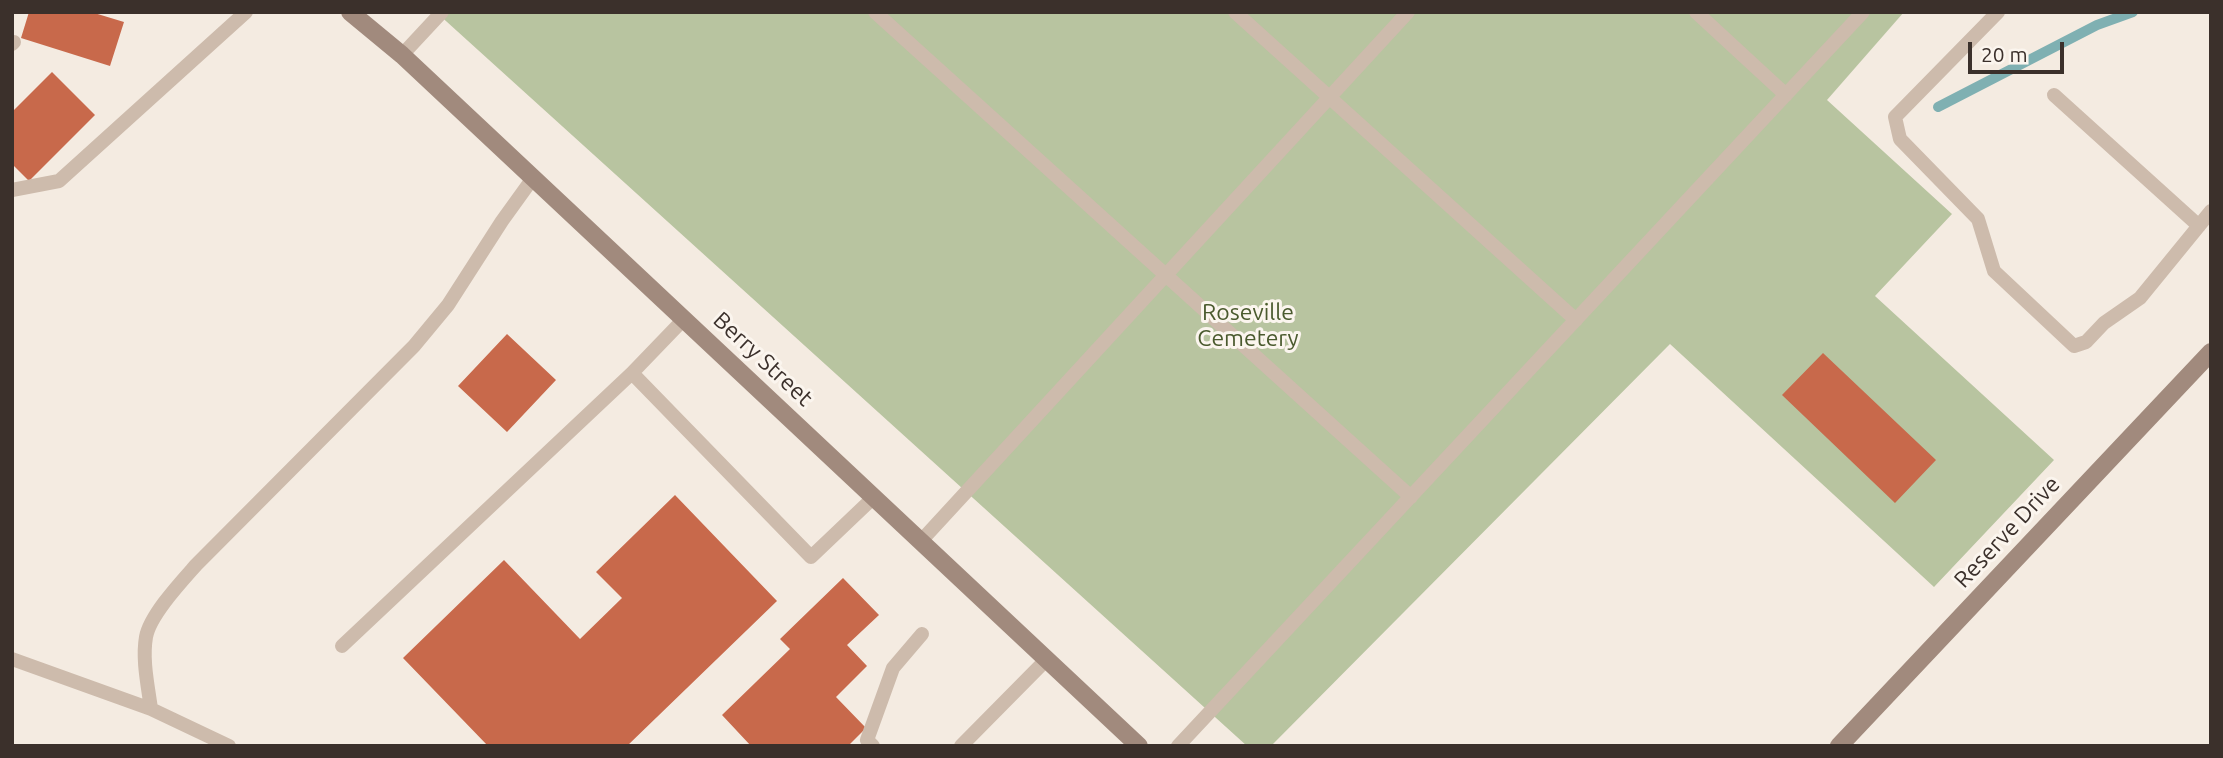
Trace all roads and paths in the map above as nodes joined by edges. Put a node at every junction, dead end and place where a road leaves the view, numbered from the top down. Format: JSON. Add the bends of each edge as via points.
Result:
{"nodes":[{"id":1,"x":246,"y":12,"type":"edge"},
{"id":2,"x":350,"y":12,"type":"edge"},
{"id":3,"x":442,"y":12,"type":"edge"},
{"id":4,"x":875,"y":12,"type":"edge"},
{"id":5,"x":1235,"y":12,"type":"edge"},
{"id":6,"x":1408,"y":12,"type":"edge"},
{"id":7,"x":1696,"y":12,"type":"edge"},
{"id":8,"x":1863,"y":12,"type":"edge"},
{"id":9,"x":1997,"y":12,"type":"edge"},
{"id":10,"x":402,"y":55,"type":"junction"},
{"id":11,"x":2054,"y":94,"type":"dead end"},
{"id":12,"x":1786,"y":95,"type":"junction"},
{"id":13,"x":1329,"y":97,"type":"junction"},
{"id":14,"x":533,"y":178,"type":"junction"},
{"id":15,"x":12,"y":190,"type":"edge"},
{"id":16,"x":2211,"y":211,"type":"edge"},
{"id":17,"x":2199,"y":226,"type":"junction"},
{"id":18,"x":1166,"y":275,"type":"junction"},
{"id":19,"x":684,"y":319,"type":"junction"},
{"id":20,"x":1576,"y":320,"type":"junction"},
{"id":21,"x":2211,"y":352,"type":"edge"},
{"id":22,"x":632,"y":373,"type":"junction"},
{"id":23,"x":874,"y":497,"type":"junction"},
{"id":24,"x":1411,"y":497,"type":"junction"},
{"id":25,"x":921,"y":541,"type":"junction"},
{"id":26,"x":922,"y":634,"type":"dead end"},
{"id":27,"x":342,"y":646,"type":"dead end"},
{"id":28,"x":12,"y":659,"type":"edge"},
{"id":29,"x":1048,"y":659,"type":"junction"},
{"id":30,"x":151,"y":709,"type":"junction"},
{"id":31,"x":229,"y":746,"type":"edge"},
{"id":32,"x":873,"y":746,"type":"edge"},
{"id":33,"x":961,"y":746,"type":"edge"},
{"id":34,"x":1139,"y":746,"type":"edge"},
{"id":35,"x":1178,"y":746,"type":"edge"},
{"id":36,"x":1839,"y":746,"type":"edge"}],
"edges":[{"from":1,"to":15,"type":"lane","via":[[59,181]]},
{"from":2,"to":10,"type":"street","name":"Berry Street"},
{"from":3,"to":10,"type":"lane"},
{"from":4,"to":18,"type":"lane"},
{"from":5,"to":13,"type":"lane"},
{"from":6,"to":13,"type":"lane"},
{"from":7,"to":12,"type":"lane"},
{"from":8,"to":12,"type":"lane"},
{"from":9,"to":17,"type":"lane","via":[[1895,117],[1900,139],[1978,219],[1994,271],[2074,346],[2086,342],[2140,298]]},
{"from":10,"to":14,"type":"street","name":"Berry Street"},
{"from":11,"to":17,"type":"lane"},
{"from":12,"to":20,"type":"lane"},
{"from":13,"to":18,"type":"lane"},
{"from":13,"to":20,"type":"lane"},
{"from":14,"to":19,"type":"street","name":"Berry Street"},
{"from":14,"to":30,"type":"lane","via":[[448,305],[414,346],[164,602],[146,635]]},
{"from":16,"to":17,"type":"lane"},
{"from":18,"to":24,"type":"lane"},
{"from":18,"to":25,"type":"lane"},
{"from":19,"to":22,"type":"lane"},
{"from":19,"to":23,"type":"street","name":"Berry Street"},
{"from":20,"to":24,"type":"lane"},
{"from":21,"to":36,"type":"street","name":"Reserve Drive"},
{"from":22,"to":23,"type":"lane","via":[[811,557]]},
{"from":22,"to":27,"type":"lane"},
{"from":23,"to":25,"type":"street","name":"Berry Street"},
{"from":24,"to":35,"type":"lane"},
{"from":25,"to":29,"type":"street","name":"Berry Street"},
{"from":26,"to":32,"type":"lane","via":[[893,668],[867,740]]},
{"from":28,"to":30,"type":"lane"},
{"from":29,"to":33,"type":"lane"},
{"from":29,"to":34,"type":"street","name":"Berry Street"},
{"from":30,"to":31,"type":"lane"}]}
